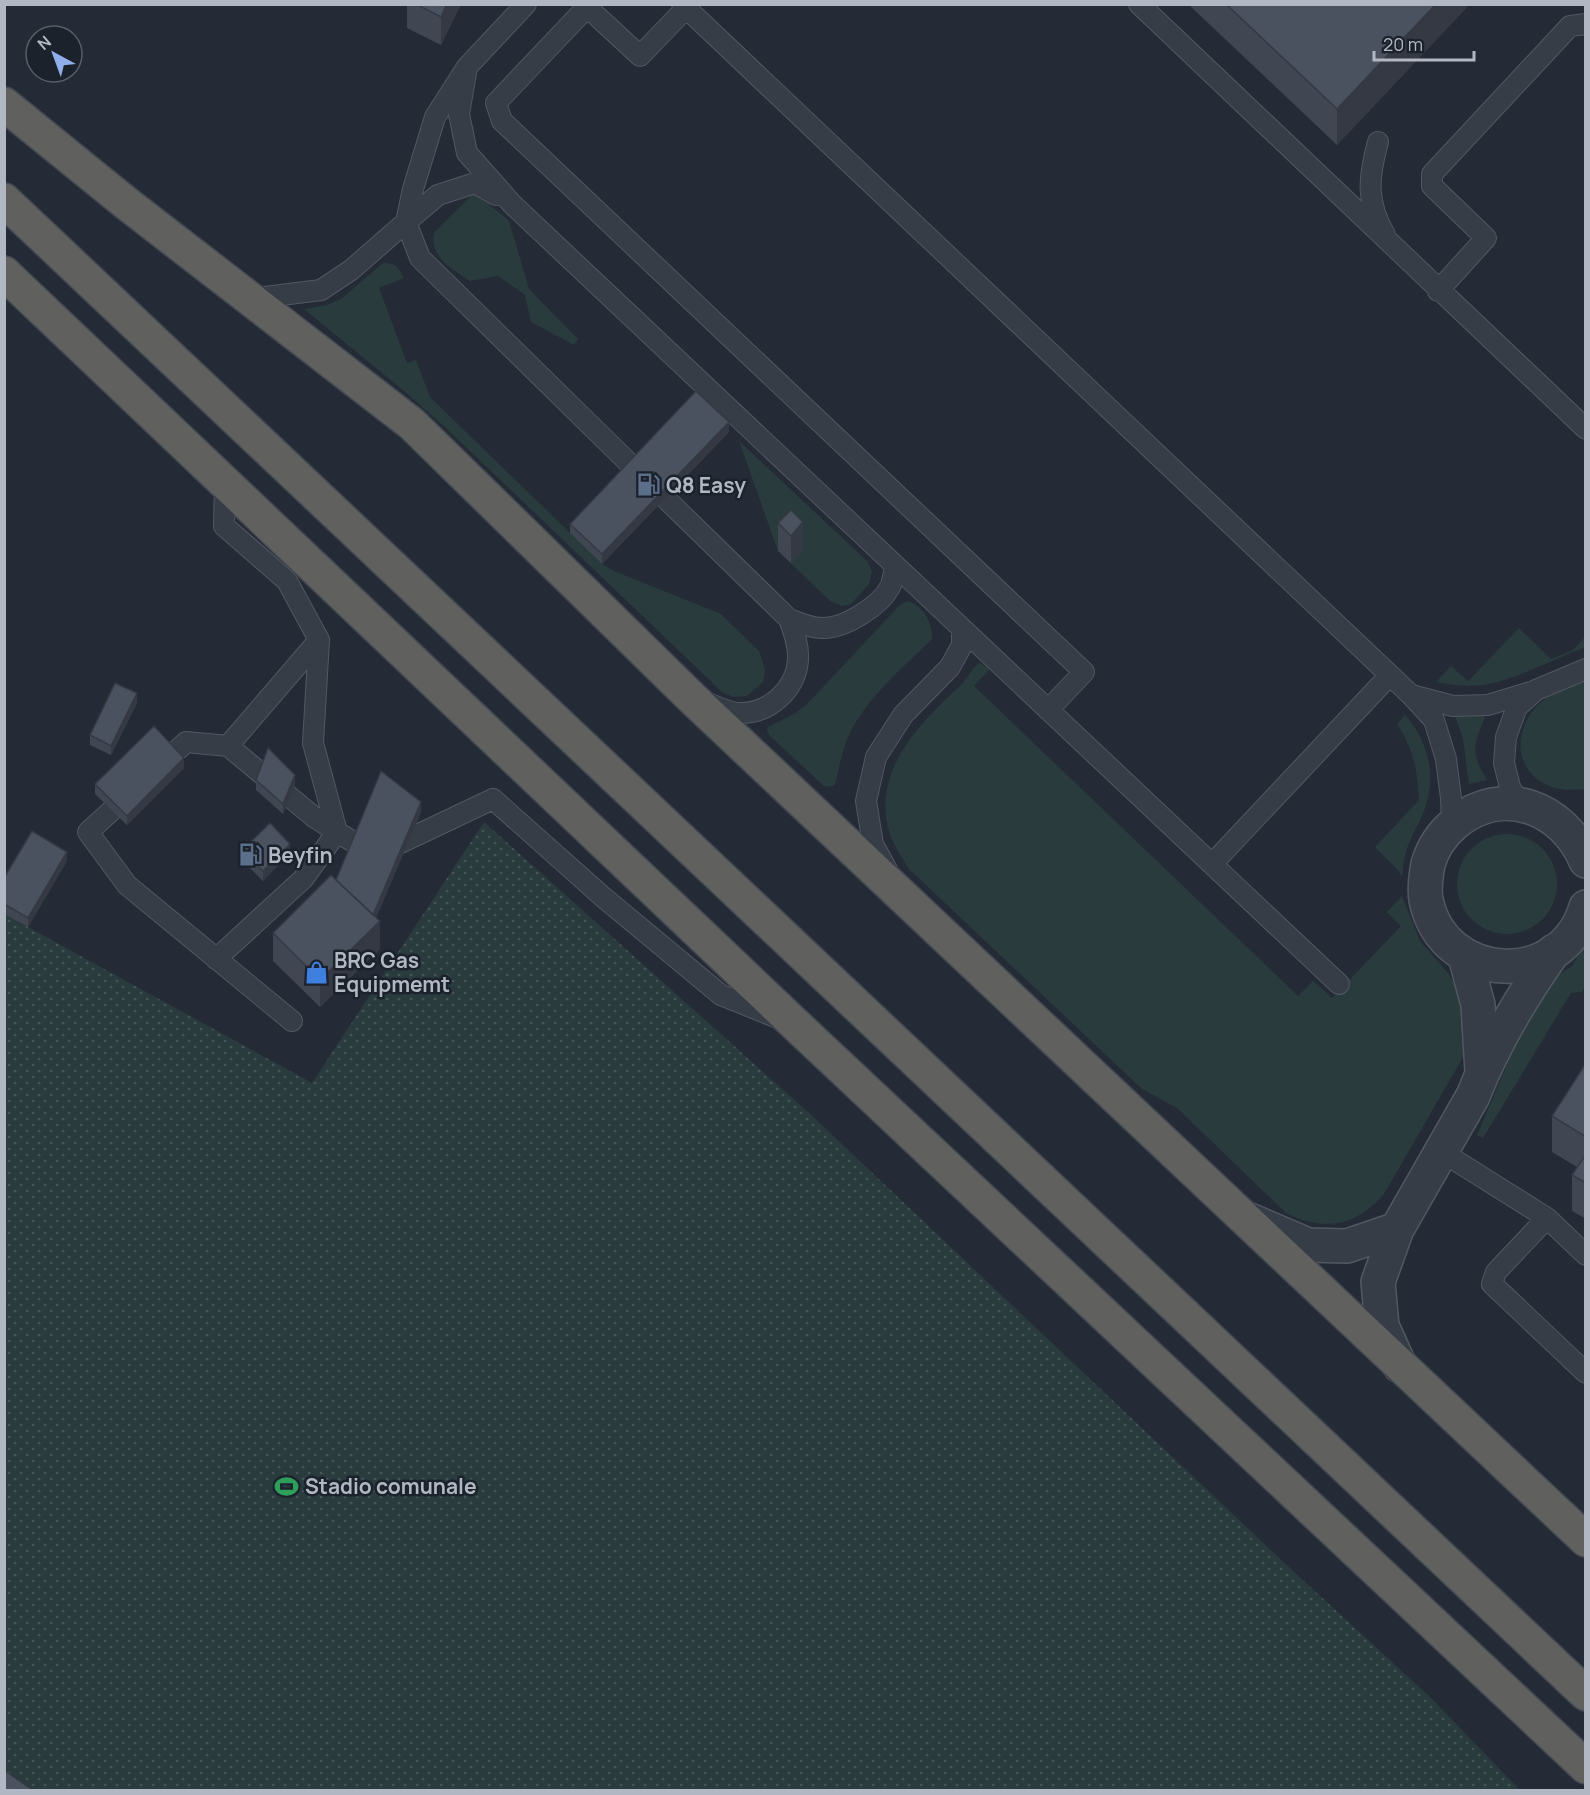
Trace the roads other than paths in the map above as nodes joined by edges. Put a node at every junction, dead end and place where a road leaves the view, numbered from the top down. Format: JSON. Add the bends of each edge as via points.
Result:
{"nodes":[{"id":1,"x":526,"y":4,"type":"edge"},
{"id":2,"x":1139,"y":4,"type":"edge"},
{"id":3,"x":684,"y":6,"type":"edge"},
{"id":4,"x":1586,"y":24,"type":"edge"},
{"id":5,"x":467,"y":67,"type":"junction"},
{"id":6,"x":4,"y":104,"type":"edge"},
{"id":7,"x":1378,"y":142,"type":"dead end"},
{"id":8,"x":4,"y":200,"type":"edge"},
{"id":9,"x":512,"y":204,"type":"junction"},
{"id":10,"x":406,"y":222,"type":"junction"},
{"id":11,"x":1390,"y":246,"type":"junction"},
{"id":12,"x":4,"y":273,"type":"edge"},
{"id":13,"x":1438,"y":291,"type":"junction"},
{"id":14,"x":249,"y":299,"type":"junction"},
{"id":15,"x":1586,"y":429,"type":"edge"},
{"id":16,"x":633,"y":467,"type":"edge"},
{"id":17,"x":225,"y":484,"type":"junction"},
{"id":18,"x":665,"y":498,"type":"edge"},
{"id":19,"x":895,"y":565,"type":"junction"},
{"id":20,"x":789,"y":619,"type":"junction"},
{"id":21,"x":963,"y":629,"type":"junction"},
{"id":22,"x":319,"y":640,"type":"junction"},
{"id":23,"x":1586,"y":669,"type":"edge"},
{"id":24,"x":1390,"y":675,"type":"junction"},
{"id":25,"x":1536,"y":690,"type":"junction"},
{"id":26,"x":1411,"y":695,"type":"junction"},
{"id":27,"x":692,"y":698,"type":"junction"},
{"id":28,"x":1048,"y":710,"type":"junction"},
{"id":29,"x":228,"y":746,"type":"junction"},
{"id":30,"x":1521,"y":806,"type":"junction"},
{"id":31,"x":1573,"y":820,"type":"edge"},
{"id":32,"x":1452,"y":826,"type":"junction"},
{"id":33,"x":337,"y":832,"type":"junction"},
{"id":34,"x":1586,"y":861,"type":"edge"},
{"id":35,"x":1212,"y":864,"type":"junction"},
{"id":36,"x":898,"y":891,"type":"junction"},
{"id":37,"x":1586,"y":907,"type":"edge"},
{"id":38,"x":1554,"y":951,"type":"junction"},
{"id":39,"x":1466,"y":956,"type":"junction"},
{"id":40,"x":216,"y":959,"type":"junction"},
{"id":41,"x":1340,"y":984,"type":"dead end"},
{"id":42,"x":292,"y":1021,"type":"dead end"},
{"id":43,"x":796,"y":1025,"type":"junction"},
{"id":44,"x":1482,"y":1072,"type":"junction"},
{"id":45,"x":1442,"y":1152,"type":"junction"},
{"id":46,"x":1242,"y":1216,"type":"junction"},
{"id":47,"x":1547,"y":1218,"type":"junction"},
{"id":48,"x":1397,"y":1229,"type":"junction"},
{"id":49,"x":1586,"y":1255,"type":"edge"},
{"id":50,"x":1401,"y":1367,"type":"junction"},
{"id":51,"x":1586,"y":1373,"type":"edge"},
{"id":52,"x":1583,"y":1539,"type":"edge"},
{"id":53,"x":1586,"y":1694,"type":"edge"},
{"id":54,"x":1586,"y":1767,"type":"edge"}],
"edges":[{"from":1,"to":5,"type":"lane"},
{"from":2,"to":11,"type":"lane"},
{"from":3,"to":24,"type":"lane"},
{"from":3,"to":28,"type":"lane","via":[[640,56],[587,7],[496,103],[502,121],[1084,672]]},
{"from":4,"to":13,"type":"lane","via":[[1570,26],[1432,174],[1432,186],[1486,238]]},
{"from":5,"to":9,"type":"lane","via":[[459,114],[467,153]]},
{"from":5,"to":10,"type":"lane","via":[[435,117]]},
{"from":6,"to":14,"type":"highway"},
{"from":7,"to":11,"type":"lane","via":[[1371,166],[1370,195]]},
{"from":8,"to":53,"type":"highway"},
{"from":9,"to":10,"type":"lane","via":[[475,183],[438,195]]},
{"from":9,"to":19,"type":"lane"},
{"from":10,"to":14,"type":"lane","via":[[351,270],[321,290]]},
{"from":10,"to":16,"type":"lane","via":[[420,258]]},
{"from":11,"to":13,"type":"lane"},
{"from":12,"to":17,"type":"highway"},
{"from":13,"to":15,"type":"lane"},
{"from":14,"to":27,"type":"highway","via":[[412,424]]},
{"from":17,"to":22,"type":"lane","via":[[224,526],[286,581]]},
{"from":17,"to":43,"type":"highway"},
{"from":18,"to":20,"type":"lane"},
{"from":19,"to":20,"type":"lane","via":[[890,587],[875,604],[849,622],[824,628]]},
{"from":19,"to":21,"type":"lane"},
{"from":20,"to":27,"type":"lane","via":[[798,661],[789,688],[771,706],[740,714]]},
{"from":21,"to":28,"type":"lane"},
{"from":21,"to":36,"type":"lane","via":[[962,645],[950,667],[903,715],[876,757],[866,801],[873,844]]},
{"from":22,"to":29,"type":"lane"},
{"from":22,"to":33,"type":"lane","via":[[313,743]]},
{"from":23,"to":25,"type":"lane"},
{"from":24,"to":26,"type":"lane"},
{"from":24,"to":35,"type":"lane"},
{"from":25,"to":26,"type":"lane","via":[[1488,705],[1453,706]]},
{"from":25,"to":30,"type":"lane","via":[[1517,707],[1506,737],[1504,763],[1510,787]]},
{"from":26,"to":32,"type":"lane","via":[[1434,720],[1446,759]]},
{"from":27,"to":36,"type":"highway"},
{"from":28,"to":35,"type":"lane"},
{"from":29,"to":33,"type":"lane"},
{"from":29,"to":40,"type":"lane","via":[[186,742],[88,832],[127,885]]},
{"from":30,"to":31,"type":"street"},
{"from":30,"to":32,"type":"street","via":[[1495,804],[1476,809]]},
{"from":31,"to":34,"type":"street","via":[[1576,841]]},
{"from":32,"to":39,"type":"street","via":[[1430,856],[1426,900],[1437,927]]},
{"from":33,"to":40,"type":"lane","via":[[303,879]]},
{"from":33,"to":43,"type":"lane","via":[[375,855],[493,799],[721,995]]},
{"from":35,"to":41,"type":"lane"},
{"from":36,"to":46,"type":"highway"},
{"from":37,"to":38,"type":"street","via":[[1573,934]]},
{"from":38,"to":39,"type":"street","via":[[1539,961],[1516,967],[1485,964]]},
{"from":38,"to":44,"type":"street"},
{"from":39,"to":44,"type":"street","via":[[1478,1005]]},
{"from":40,"to":42,"type":"lane"},
{"from":43,"to":54,"type":"highway"},
{"from":44,"to":45,"type":"street"},
{"from":45,"to":47,"type":"lane"},
{"from":45,"to":48,"type":"street"},
{"from":46,"to":48,"type":"street","via":[[1308,1245],[1347,1246]]},
{"from":46,"to":50,"type":"highway"},
{"from":47,"to":49,"type":"lane"},
{"from":47,"to":51,"type":"lane","via":[[1496,1272],[1492,1284]]},
{"from":48,"to":50,"type":"street","via":[[1378,1282],[1382,1326]]},
{"from":50,"to":52,"type":"highway"}]}
